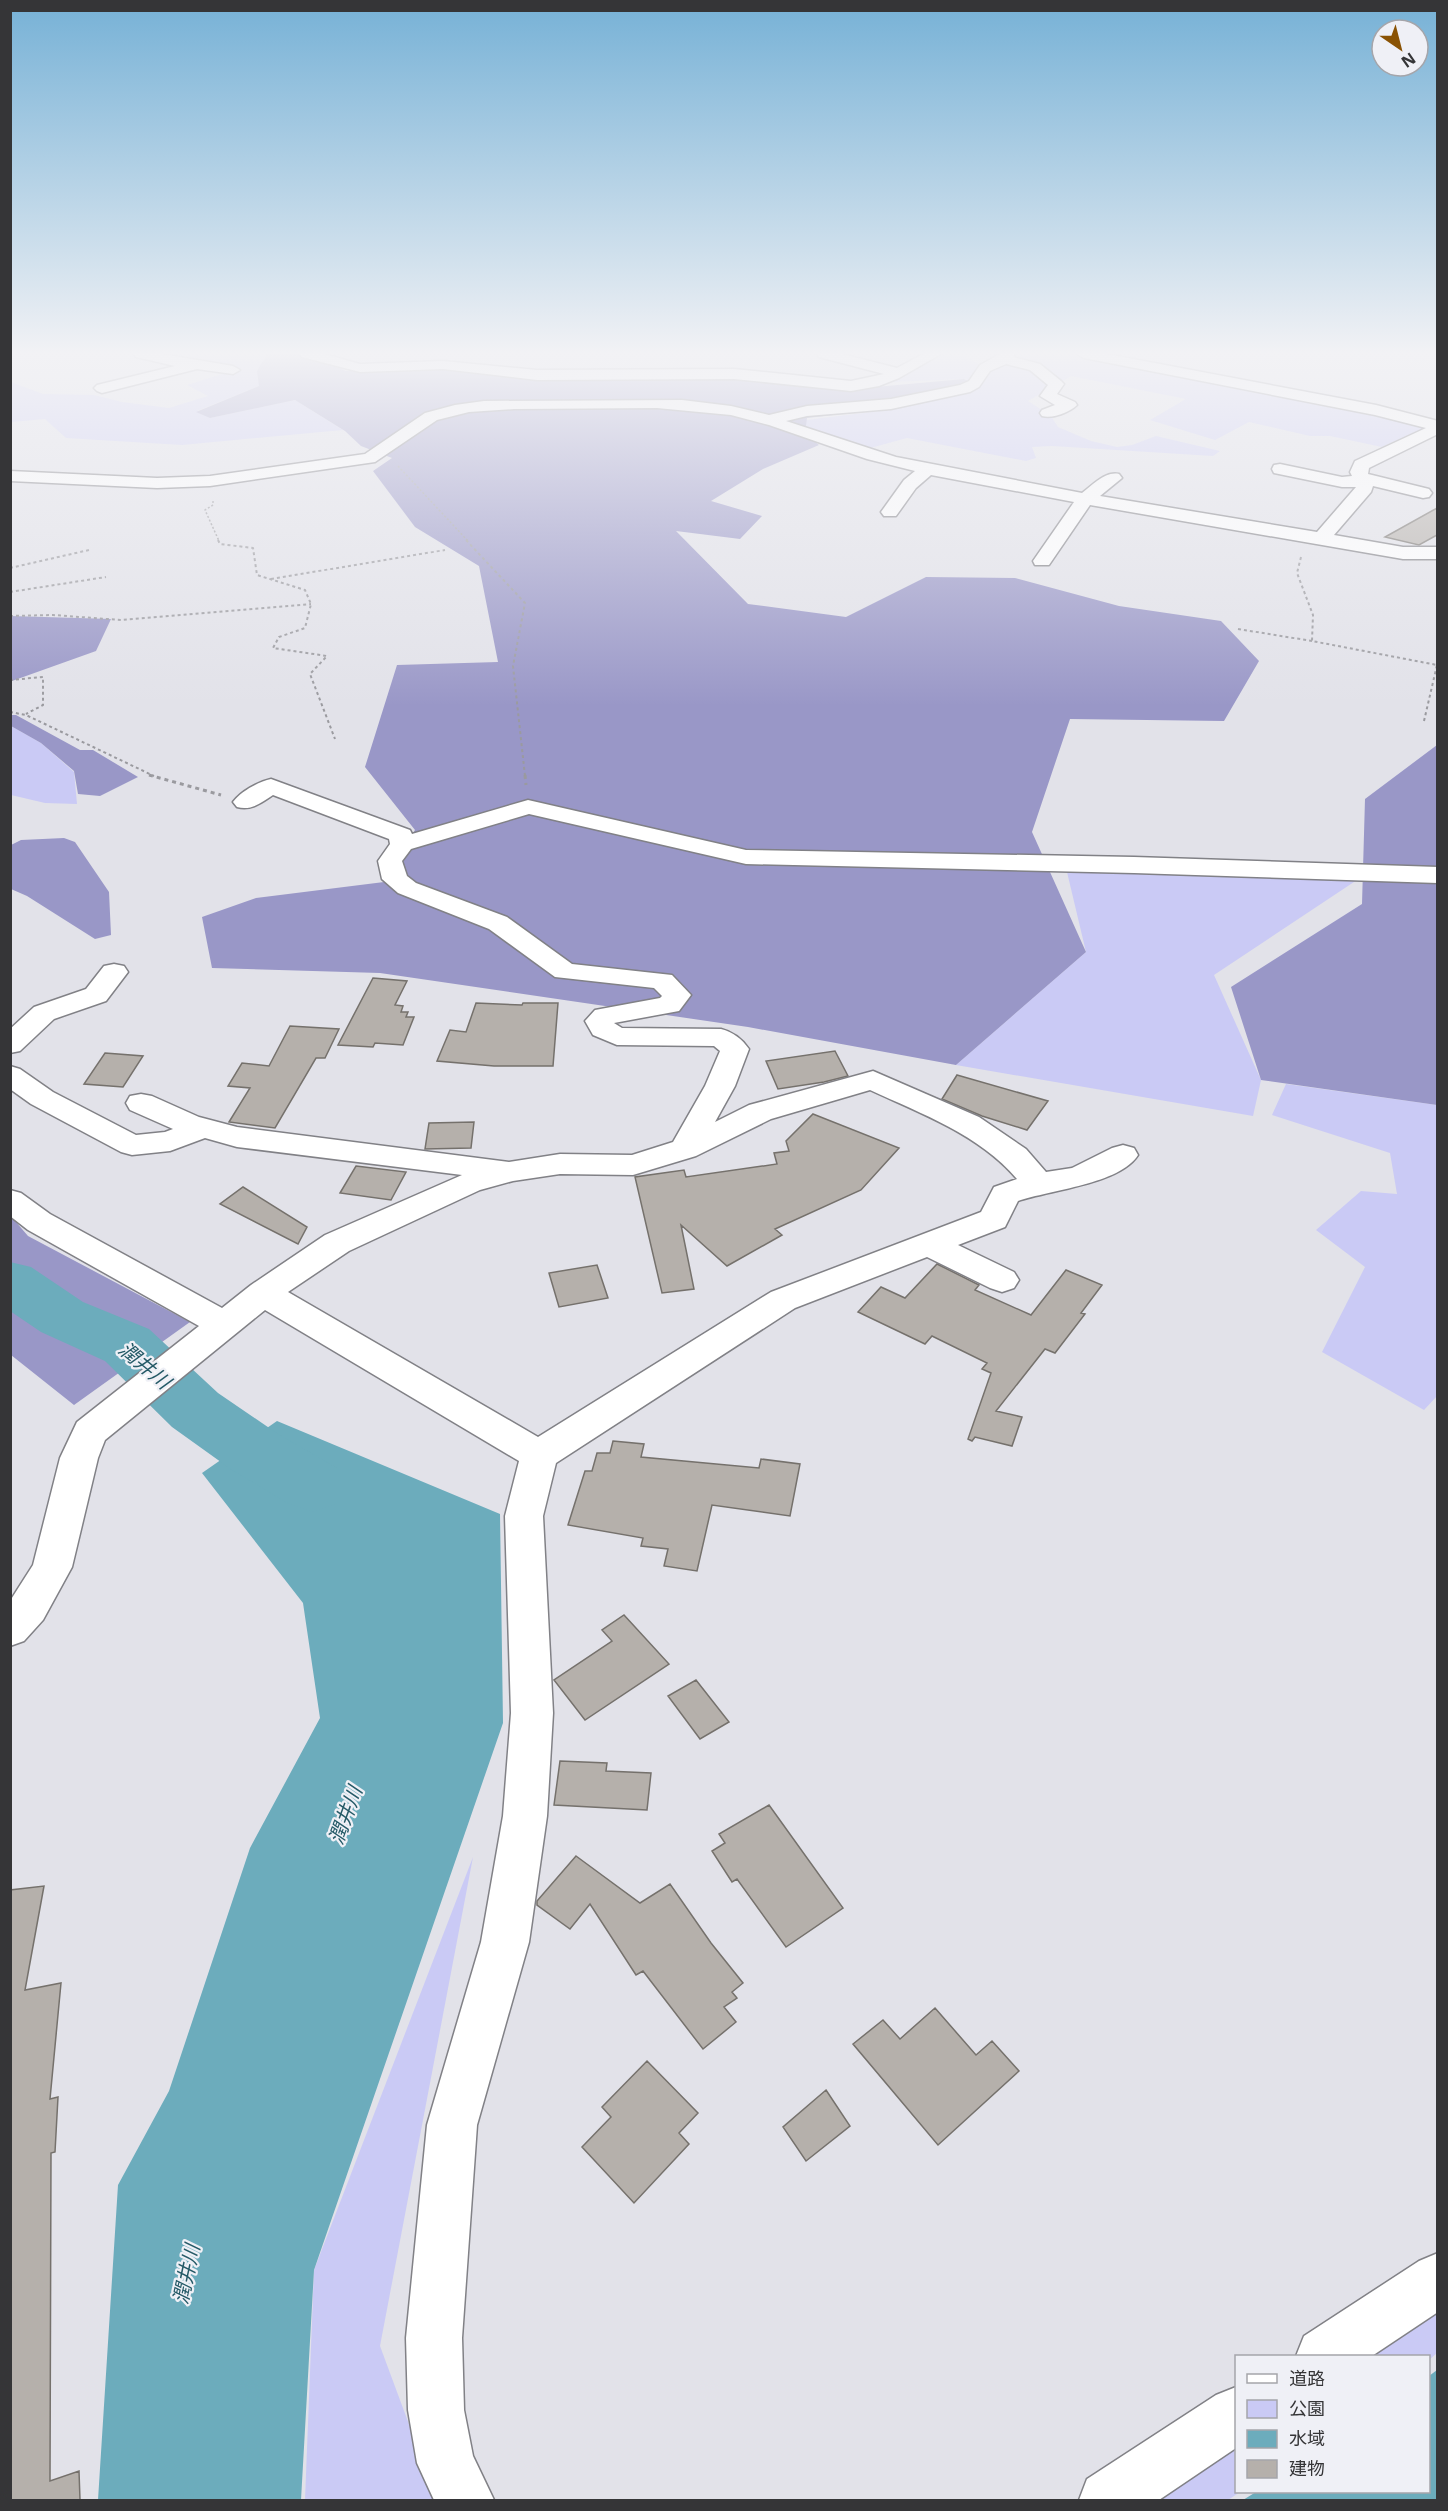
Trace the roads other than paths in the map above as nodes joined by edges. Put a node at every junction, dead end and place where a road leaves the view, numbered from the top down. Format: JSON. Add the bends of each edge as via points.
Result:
{"nodes":[{"id":1,"x":283,"y":471,"type":"edge"},
{"id":2,"x":925,"y":471,"type":"edge"},
{"id":3,"x":940,"y":471,"type":"edge"},
{"id":4,"x":962,"y":471,"type":"edge"},
{"id":5,"x":1290,"y":471,"type":"edge"},
{"id":6,"x":1359,"y":471,"type":"edge"},
{"id":7,"x":956,"y":474,"type":"junction"},
{"id":8,"x":10,"y":476,"type":"edge"},
{"id":9,"x":1113,"y":478,"type":"dead end"},
{"id":10,"x":1362,"y":479,"type":"junction"},
{"id":11,"x":1423,"y":494,"type":"dead end"},
{"id":12,"x":1163,"y":497,"type":"dead end"},
{"id":13,"x":1086,"y":498,"type":"junction"},
{"id":14,"x":1148,"y":509,"type":"junction"},
{"id":15,"x":890,"y":512,"type":"dead end"},
{"id":16,"x":1322,"y":538,"type":"junction"},
{"id":17,"x":1437,"y":553,"type":"edge"},
{"id":18,"x":1042,"y":561,"type":"dead end"},
{"id":19,"x":245,"y":802,"type":"road end"},
{"id":20,"x":402,"y":844,"type":"junction"},
{"id":21,"x":1437,"y":875,"type":"edge"},
{"id":22,"x":114,"y":972,"type":"dead end"},
{"id":23,"x":10,"y":1045,"type":"edge"},
{"id":24,"x":10,"y":1075,"type":"edge"},
{"id":25,"x":141,"y":1103,"type":"dead end"},
{"id":26,"x":202,"y":1128,"type":"junction"},
{"id":27,"x":685,"y":1149,"type":"junction"},
{"id":28,"x":1123,"y":1155,"type":"dead end"},
{"id":29,"x":512,"y":1171,"type":"junction"},
{"id":30,"x":1038,"y":1184,"type":"junction"},
{"id":31,"x":10,"y":1200,"type":"edge"},
{"id":32,"x":928,"y":1244,"type":"junction"},
{"id":33,"x":1002,"y":1280,"type":"dead end"},
{"id":34,"x":263,"y":1293,"type":"junction"},
{"id":35,"x":226,"y":1324,"type":"junction"},
{"id":36,"x":539,"y":1455,"type":"junction"},
{"id":37,"x":10,"y":1629,"type":"edge"},
{"id":38,"x":1437,"y":2280,"type":"edge"},
{"id":39,"x":1325,"y":2355,"type":"edge"},
{"id":40,"x":1235,"y":2416,"type":"edge"},
{"id":41,"x":465,"y":2500,"type":"edge"},
{"id":42,"x":1108,"y":2500,"type":"edge"}],
"edges":[{"from":1,"to":8,"type":"street","via":[[157,483]]},
{"from":2,"to":15,"type":"street","via":[[910,484]]},
{"from":3,"to":7,"type":"street"},
{"from":4,"to":7,"type":"street"},
{"from":5,"to":10,"type":"street","via":[[1334,481]]},
{"from":6,"to":10,"type":"street"},
{"from":7,"to":13,"type":"street"},
{"from":9,"to":13,"type":"street"},
{"from":10,"to":11,"type":"street"},
{"from":10,"to":16,"type":"street","via":[[1365,488]]},
{"from":12,"to":14,"type":"street"},
{"from":13,"to":14,"type":"street"},
{"from":13,"to":18,"type":"street"},
{"from":14,"to":16,"type":"street","via":[[1246,521]]},
{"from":16,"to":17,"type":"street","via":[[1403,553]]},
{"from":19,"to":20,"type":"street","via":[[270,786],[401,834]]},
{"from":20,"to":21,"type":"street","via":[[528,807],[746,857]]},
{"from":20,"to":27,"type":"street","via":[[390,861],[395,879],[407,888],[498,924],[565,971],[662,981],[677,994],[669,1005],[605,1016],[599,1020],[603,1029],[617,1036],[721,1038],[735,1049],[720,1086]]},
{"from":22,"to":23,"type":"street","via":[[96,995],[44,1013]]},
{"from":24,"to":26,"type":"street","via":[[42,1098],[132,1145],[170,1141]]},
{"from":25,"to":26,"type":"street"},
{"from":26,"to":29,"type":"street","via":[[237,1137]]},
{"from":27,"to":29,"type":"street","via":[[633,1166],[560,1164]]},
{"from":27,"to":30,"type":"street","via":[[760,1112],[873,1080],[968,1124],[1015,1156]]},
{"from":28,"to":30,"type":"street","via":[[1079,1177]]},
{"from":29,"to":34,"type":"street","via":[[469,1183],[337,1243]]},
{"from":30,"to":32,"type":"street","via":[[1005,1194],[994,1219]]},
{"from":31,"to":35,"type":"street","via":[[39,1222]]},
{"from":32,"to":33,"type":"street"},
{"from":32,"to":36,"type":"street","via":[[783,1300]]},
{"from":34,"to":35,"type":"street"},
{"from":34,"to":36,"type":"street"},
{"from":35,"to":37,"type":"street","via":[[90,1432],[79,1458],[52,1567],[30,1608]]},
{"from":36,"to":41,"type":"street","via":[[524,1516],[532,1713],[525,1816],[505,1942],[452,2125],[434,2338],[436,2410],[446,2463]]},
{"from":38,"to":39,"type":"street"},
{"from":40,"to":42,"type":"street"}]}
